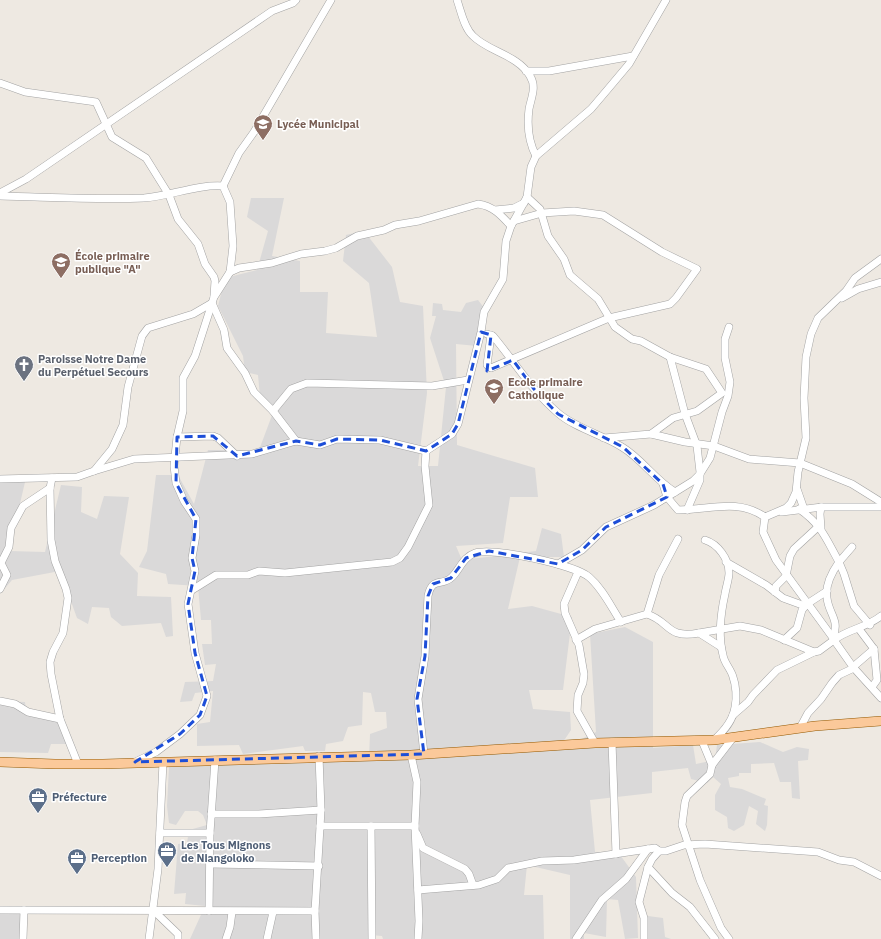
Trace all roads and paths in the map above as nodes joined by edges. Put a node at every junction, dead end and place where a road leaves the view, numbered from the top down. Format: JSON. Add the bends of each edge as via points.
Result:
{"nodes":[{"id":1,"x":296,"y":0,"type":"edge"},
{"id":2,"x":331,"y":0,"type":"edge"},
{"id":3,"x":457,"y":0,"type":"edge"},
{"id":4,"x":666,"y":0,"type":"edge"},
{"id":5,"x":633,"y":56,"type":"junction"},
{"id":6,"x":526,"y":71,"type":"junction"},
{"id":7,"x":0,"y":83,"type":"edge"},
{"id":8,"x":106,"y":124,"type":"junction"},
{"id":9,"x":536,"y":156,"type":"junction"},
{"id":10,"x":223,"y":186,"type":"junction"},
{"id":11,"x":0,"y":193,"type":"edge"},
{"id":12,"x":169,"y":195,"type":"junction"},
{"id":13,"x":0,"y":196,"type":"edge"},
{"id":14,"x":526,"y":200,"type":"junction"},
{"id":15,"x":495,"y":210,"type":"junction"},
{"id":16,"x":542,"y":213,"type":"junction"},
{"id":17,"x":513,"y":223,"type":"junction"},
{"id":18,"x":881,"y":259,"type":"edge"},
{"id":19,"x":230,"y":272,"type":"junction"},
{"id":20,"x":881,"y":282,"type":"edge"},
{"id":21,"x":838,"y":299,"type":"junction"},
{"id":22,"x":213,"y":300,"type":"junction"},
{"id":23,"x":610,"y":318,"type":"junction"},
{"id":24,"x":729,"y":327,"type":"dead end"},
{"id":25,"x":481,"y":332,"type":"junction"},
{"id":26,"x":490,"y":335,"type":"junction"},
{"id":27,"x":670,"y":357,"type":"junction"},
{"id":28,"x":513,"y":360,"type":"junction"},
{"id":29,"x":468,"y":380,"type":"junction"},
{"id":30,"x":730,"y":387,"type":"junction"},
{"id":31,"x":722,"y":393,"type":"junction"},
{"id":32,"x":273,"y":411,"type":"junction"},
{"id":33,"x":685,"y":414,"type":"junction"},
{"id":34,"x":651,"y":434,"type":"junction"},
{"id":35,"x":176,"y":437,"type":"junction"},
{"id":36,"x":604,"y":438,"type":"junction"},
{"id":37,"x":296,"y":441,"type":"junction"},
{"id":38,"x":697,"y":443,"type":"junction"},
{"id":39,"x":714,"y":446,"type":"junction"},
{"id":40,"x":426,"y":451,"type":"junction"},
{"id":41,"x":236,"y":456,"type":"junction"},
{"id":42,"x":175,"y":458,"type":"junction"},
{"id":43,"x":800,"y":464,"type":"junction"},
{"id":44,"x":94,"y":471,"type":"junction"},
{"id":45,"x":700,"y":474,"type":"junction"},
{"id":46,"x":52,"y":478,"type":"junction"},
{"id":47,"x":0,"y":479,"type":"edge"},
{"id":48,"x":663,"y":484,"type":"junction"},
{"id":49,"x":796,"y":485,"type":"junction"},
{"id":50,"x":50,"y":488,"type":"junction"},
{"id":51,"x":675,"y":492,"type":"junction"},
{"id":52,"x":667,"y":497,"type":"junction"},
{"id":53,"x":881,"y":502,"type":"edge"},
{"id":54,"x":821,"y":507,"type":"junction"},
{"id":55,"x":881,"y":507,"type":"edge"},
{"id":56,"x":801,"y":509,"type":"junction"},
{"id":57,"x":687,"y":510,"type":"junction"},
{"id":58,"x":776,"y":512,"type":"junction"},
{"id":59,"x":765,"y":517,"type":"junction"},
{"id":60,"x":820,"y":527,"type":"junction"},
{"id":61,"x":678,"y":539,"type":"dead end"},
{"id":62,"x":705,"y":540,"type":"dead end"},
{"id":63,"x":852,"y":547,"type":"dead end"},
{"id":64,"x":726,"y":562,"type":"junction"},
{"id":65,"x":839,"y":562,"type":"junction"},
{"id":66,"x":558,"y":564,"type":"junction"},
{"id":67,"x":578,"y":572,"type":"junction"},
{"id":68,"x":786,"y":576,"type":"junction"},
{"id":69,"x":0,"y":589,"type":"edge"},
{"id":70,"x":192,"y":590,"type":"junction"},
{"id":71,"x":827,"y":591,"type":"junction"},
{"id":72,"x":775,"y":592,"type":"junction"},
{"id":73,"x":806,"y":605,"type":"junction"},
{"id":74,"x":881,"y":612,"type":"edge"},
{"id":75,"x":648,"y":614,"type":"junction"},
{"id":76,"x":879,"y":618,"type":"edge"},
{"id":77,"x":621,"y":622,"type":"junction"},
{"id":78,"x":870,"y":625,"type":"junction"},
{"id":79,"x":721,"y":629,"type":"junction"},
{"id":80,"x":859,"y":629,"type":"junction"},
{"id":81,"x":699,"y":633,"type":"junction"},
{"id":82,"x":833,"y":639,"type":"junction"},
{"id":83,"x":576,"y":640,"type":"junction"},
{"id":84,"x":784,"y":640,"type":"junction"},
{"id":85,"x":721,"y":647,"type":"junction"},
{"id":86,"x":874,"y":649,"type":"junction"},
{"id":87,"x":814,"y":652,"type":"junction"},
{"id":88,"x":856,"y":669,"type":"junction"},
{"id":89,"x":879,"y":681,"type":"edge"},
{"id":90,"x":872,"y":687,"type":"junction"},
{"id":91,"x":881,"y":698,"type":"edge"},
{"id":92,"x":0,"y":701,"type":"edge"},
{"id":93,"x":733,"y":715,"type":"junction"},
{"id":94,"x":60,"y":719,"type":"junction"},
{"id":95,"x":881,"y":720,"type":"edge"},
{"id":96,"x":800,"y":728,"type":"junction"},
{"id":97,"x":732,"y":739,"type":"junction"},
{"id":98,"x":702,"y":740,"type":"junction"},
{"id":99,"x":714,"y":740,"type":"junction"},
{"id":100,"x":612,"y":742,"type":"junction"},
{"id":101,"x":595,"y":743,"type":"junction"},
{"id":102,"x":424,"y":754,"type":"junction"},
{"id":103,"x":412,"y":755,"type":"junction"},
{"id":104,"x":319,"y":756,"type":"junction"},
{"id":105,"x":215,"y":760,"type":"junction"},
{"id":106,"x":0,"y":762,"type":"edge"},
{"id":107,"x":135,"y":762,"type":"junction"},
{"id":108,"x":163,"y":762,"type":"junction"},
{"id":109,"x":78,"y":764,"type":"junction"},
{"id":110,"x":712,"y":765,"type":"junction"},
{"id":111,"x":321,"y":810,"type":"junction"},
{"id":112,"x":212,"y":814,"type":"junction"},
{"id":113,"x":320,"y":826,"type":"junction"},
{"id":114,"x":371,"y":826,"type":"junction"},
{"id":115,"x":415,"y":828,"type":"junction"},
{"id":116,"x":160,"y":833,"type":"junction"},
{"id":117,"x":210,"y":833,"type":"junction"},
{"id":118,"x":687,"y":845,"type":"junction"},
{"id":119,"x":648,"y":849,"type":"junction"},
{"id":120,"x":659,"y":851,"type":"junction"},
{"id":121,"x":616,"y":854,"type":"junction"},
{"id":122,"x":210,"y":864,"type":"junction"},
{"id":123,"x":319,"y":866,"type":"junction"},
{"id":124,"x":648,"y":867,"type":"junction"},
{"id":125,"x":881,"y":876,"type":"edge"},
{"id":126,"x":473,"y":886,"type":"junction"},
{"id":127,"x":418,"y":890,"type":"junction"},
{"id":128,"x":0,"y":910,"type":"edge"},
{"id":129,"x":24,"y":910,"type":"junction"},
{"id":130,"x":154,"y":910,"type":"junction"},
{"id":131,"x":209,"y":911,"type":"junction"},
{"id":132,"x":315,"y":911,"type":"junction"},
{"id":133,"x":232,"y":912,"type":"junction"},
{"id":134,"x":274,"y":912,"type":"junction"},
{"id":135,"x":718,"y":919,"type":"junction"},
{"id":136,"x":23,"y":939,"type":"edge"},
{"id":137,"x":149,"y":939,"type":"edge"},
{"id":138,"x":178,"y":939,"type":"edge"},
{"id":139,"x":226,"y":939,"type":"edge"},
{"id":140,"x":267,"y":939,"type":"edge"},
{"id":141,"x":316,"y":939,"type":"edge"},
{"id":142,"x":372,"y":939,"type":"edge"},
{"id":143,"x":418,"y":939,"type":"edge"},
{"id":144,"x":576,"y":939,"type":"edge"},
{"id":145,"x":644,"y":939,"type":"edge"},
{"id":146,"x":717,"y":939,"type":"edge"},
{"id":147,"x":729,"y":939,"type":"edge"}],
"edges":[{"from":1,"to":8,"type":"street","via":[[272,11]]},
{"from":2,"to":10,"type":"street","via":[[254,132],[238,153]]},
{"from":3,"to":6,"type":"street","via":[[468,30],[473,36],[503,53]]},
{"from":4,"to":5,"type":"street"},
{"from":5,"to":6,"type":"street","via":[[549,71]]},
{"from":5,"to":9,"type":"street","via":[[591,109]]},
{"from":6,"to":9,"type":"street","via":[[533,86],[528,127],[529,139]]},
{"from":7,"to":8,"type":"street","via":[[25,92],[96,102]]},
{"from":8,"to":11,"type":"street","via":[[26,179]]},
{"from":8,"to":12,"type":"street","via":[[112,136],[146,158]]},
{"from":9,"to":14,"type":"street","via":[[530,167]]},
{"from":10,"to":12,"type":"street","via":[[214,185]]},
{"from":10,"to":19,"type":"street","via":[[230,202],[233,246]]},
{"from":12,"to":13,"type":"street","via":[[144,198]]},
{"from":12,"to":22,"type":"street","via":[[178,219],[198,244],[205,264],[216,281]]},
{"from":14,"to":15,"type":"street","via":[[514,208]]},
{"from":14,"to":16,"type":"street"},
{"from":14,"to":17,"type":"street"},
{"from":15,"to":17,"type":"street"},
{"from":15,"to":19,"type":"street","via":[[488,205],[467,206],[357,236],[336,248]]},
{"from":16,"to":17,"type":"street"},
{"from":16,"to":23,"type":"street","via":[[548,236],[566,263],[570,275],[595,296]]},
{"from":16,"to":23,"type":"street","via":[[574,211],[603,215],[662,252],[697,269],[670,304]]},
{"from":17,"to":25,"type":"street","via":[[504,251],[503,278],[484,312]]},
{"from":18,"to":21,"type":"street","via":[[855,278]]},
{"from":19,"to":22,"type":"street"},
{"from":20,"to":21,"type":"street"},
{"from":21,"to":43,"type":"street","via":[[818,318],[806,357],[806,438]]},
{"from":22,"to":32,"type":"street","via":[[224,330],[227,348],[245,373],[254,392]]},
{"from":22,"to":35,"type":"street","via":[[195,356],[183,378],[183,411]]},
{"from":22,"to":44,"type":"street","via":[[194,314],[148,328],[142,336],[128,387],[123,425],[112,448]]},
{"from":23,"to":27,"type":"street","via":[[623,334]]},
{"from":23,"to":28,"type":"street"},
{"from":24,"to":30,"type":"street","via":[[725,339]]},
{"from":25,"to":26,"type":"street"},
{"from":25,"to":29,"type":"street"},
{"from":26,"to":28,"type":"street"},
{"from":26,"to":28,"type":"street","via":[[488,367],[492,368]]},
{"from":27,"to":31,"type":"street","via":[[706,369]]},
{"from":27,"to":33,"type":"street"},
{"from":28,"to":36,"type":"street","via":[[534,389],[558,414]]},
{"from":29,"to":32,"type":"street","via":[[432,386],[307,383],[291,389]]},
{"from":29,"to":40,"type":"street","via":[[458,424],[452,434]]},
{"from":30,"to":31,"type":"street"},
{"from":30,"to":39,"type":"street"},
{"from":31,"to":33,"type":"street","via":[[697,411]]},
{"from":32,"to":37,"type":"street"},
{"from":33,"to":34,"type":"street","via":[[673,418]]},
{"from":33,"to":38,"type":"street"},
{"from":34,"to":36,"type":"street"},
{"from":34,"to":38,"type":"street"},
{"from":35,"to":41,"type":"street","via":[[213,436]]},
{"from":35,"to":42,"type":"street"},
{"from":36,"to":48,"type":"street","via":[[623,447]]},
{"from":37,"to":40,"type":"street","via":[[320,445],[337,438],[380,440]]},
{"from":37,"to":41,"type":"street"},
{"from":38,"to":39,"type":"street"},
{"from":38,"to":45,"type":"street"},
{"from":39,"to":43,"type":"street","via":[[749,459]]},
{"from":39,"to":45,"type":"street"},
{"from":40,"to":70,"type":"street","via":[[429,505],[400,558],[392,562],[285,573],[259,571],[248,575],[216,575]]},
{"from":41,"to":42,"type":"street"},
{"from":42,"to":44,"type":"street","via":[[134,459]]},
{"from":42,"to":70,"type":"street","via":[[176,483],[196,519]]},
{"from":43,"to":49,"type":"street"},
{"from":43,"to":53,"type":"street","via":[[852,484]]},
{"from":44,"to":46,"type":"street","via":[[77,477]]},
{"from":45,"to":51,"type":"street"},
{"from":45,"to":57,"type":"street","via":[[700,480]]},
{"from":46,"to":47,"type":"street"},
{"from":46,"to":50,"type":"street"},
{"from":48,"to":51,"type":"street"},
{"from":48,"to":52,"type":"street"},
{"from":49,"to":56,"type":"street"},
{"from":49,"to":58,"type":"street","via":[[791,503]]},
{"from":50,"to":69,"type":"street","via":[[23,506],[11,528],[9,547],[1,563],[7,575]]},
{"from":50,"to":94,"type":"street","via":[[51,540],[55,561],[68,598],[63,632],[50,662]]},
{"from":51,"to":52,"type":"street"},
{"from":52,"to":57,"type":"street","via":[[678,510]]},
{"from":52,"to":66,"type":"street","via":[[606,527],[582,550]]},
{"from":54,"to":55,"type":"street"},
{"from":54,"to":56,"type":"street"},
{"from":54,"to":60,"type":"street"},
{"from":56,"to":58,"type":"street"},
{"from":56,"to":60,"type":"street"},
{"from":57,"to":59,"type":"street","via":[[738,506]]},
{"from":58,"to":59,"type":"street"},
{"from":59,"to":68,"type":"street","via":[[763,532]]},
{"from":60,"to":65,"type":"street"},
{"from":60,"to":68,"type":"street","via":[[794,549]]},
{"from":61,"to":75,"type":"street","via":[[659,574]]},
{"from":62,"to":64,"type":"street","via":[[712,542],[723,553]]},
{"from":63,"to":65,"type":"street"},
{"from":64,"to":72,"type":"street"},
{"from":64,"to":79,"type":"street","via":[[729,573]]},
{"from":65,"to":71,"type":"street","via":[[831,575]]},
{"from":65,"to":78,"type":"street","via":[[854,606]]},
{"from":66,"to":67,"type":"street"},
{"from":66,"to":102,"type":"street","via":[[489,551],[475,553],[466,558],[451,578],[436,582],[430,589],[425,656],[418,699]]},
{"from":67,"to":77,"type":"street","via":[[589,577],[609,601]]},
{"from":67,"to":83,"type":"street","via":[[564,604]]},
{"from":68,"to":72,"type":"street","via":[[776,586]]},
{"from":68,"to":73,"type":"street"},
{"from":70,"to":107,"type":"street","via":[[188,604],[191,633],[207,696],[200,715],[180,734],[156,752]]},
{"from":71,"to":73,"type":"street"},
{"from":71,"to":82,"type":"street","via":[[836,626]]},
{"from":72,"to":73,"type":"street","via":[[783,598]]},
{"from":73,"to":82,"type":"street"},
{"from":73,"to":84,"type":"street","via":[[797,628]]},
{"from":74,"to":76,"type":"street"},
{"from":75,"to":77,"type":"street"},
{"from":75,"to":81,"type":"street","via":[[655,616],[675,633]]},
{"from":76,"to":78,"type":"street"},
{"from":77,"to":83,"type":"street","via":[[596,629]]},
{"from":78,"to":80,"type":"street"},
{"from":79,"to":81,"type":"street"},
{"from":79,"to":84,"type":"street","via":[[740,626],[761,630]]},
{"from":79,"to":85,"type":"street"},
{"from":80,"to":82,"type":"street"},
{"from":80,"to":86,"type":"street"},
{"from":81,"to":85,"type":"street"},
{"from":82,"to":87,"type":"street"},
{"from":82,"to":88,"type":"street"},
{"from":83,"to":101,"type":"street","via":[[584,674],[577,711]]},
{"from":84,"to":87,"type":"street"},
{"from":85,"to":93,"type":"street","via":[[733,678],[736,706]]},
{"from":86,"to":88,"type":"street"},
{"from":86,"to":89,"type":"street"},
{"from":87,"to":93,"type":"street","via":[[777,670]]},
{"from":88,"to":89,"type":"street"},
{"from":88,"to":90,"type":"street"},
{"from":88,"to":96,"type":"street","via":[[835,679]]},
{"from":89,"to":90,"type":"street"},
{"from":90,"to":91,"type":"street"},
{"from":92,"to":94,"type":"street","via":[[15,704],[28,712]]},
{"from":93,"to":99,"type":"street","via":[[726,729]]},
{"from":94,"to":109,"type":"street"},
{"from":95,"to":96,"type":"main road"},
{"from":96,"to":97,"type":"main road"},
{"from":97,"to":99,"type":"main road"},
{"from":97,"to":110,"type":"street"},
{"from":98,"to":99,"type":"main road"},
{"from":98,"to":100,"type":"main road"},
{"from":98,"to":110,"type":"street"},
{"from":100,"to":101,"type":"main road"},
{"from":100,"to":121,"type":"street"},
{"from":101,"to":102,"type":"main road"},
{"from":102,"to":103,"type":"main road"},
{"from":103,"to":104,"type":"main road"},
{"from":103,"to":115,"type":"street","via":[[417,782]]},
{"from":104,"to":105,"type":"main road"},
{"from":104,"to":111,"type":"street"},
{"from":105,"to":108,"type":"main road"},
{"from":105,"to":112,"type":"street"},
{"from":106,"to":109,"type":"main road"},
{"from":107,"to":108,"type":"main road"},
{"from":107,"to":109,"type":"main road"},
{"from":108,"to":116,"type":"street"},
{"from":110,"to":118,"type":"street","via":[[710,774],[690,792],[685,802],[682,825]]},
{"from":111,"to":112,"type":"street"},
{"from":111,"to":113,"type":"street"},
{"from":112,"to":117,"type":"street"},
{"from":113,"to":114,"type":"street"},
{"from":113,"to":123,"type":"street"},
{"from":114,"to":115,"type":"street"},
{"from":114,"to":142,"type":"street"},
{"from":115,"to":126,"type":"street","via":[[423,848],[466,869]]},
{"from":115,"to":127,"type":"street"},
{"from":116,"to":117,"type":"street"},
{"from":116,"to":130,"type":"street"},
{"from":117,"to":122,"type":"street"},
{"from":118,"to":120,"type":"street"},
{"from":118,"to":125,"type":"street","via":[[706,844],[818,852],[839,860],[854,862]]},
{"from":118,"to":135,"type":"street"},
{"from":119,"to":120,"type":"street","via":[[655,848]]},
{"from":119,"to":121,"type":"street"},
{"from":119,"to":144,"type":"street","via":[[629,876],[602,900]]},
{"from":120,"to":124,"type":"street"},
{"from":121,"to":126,"type":"street","via":[[555,862],[542,861],[508,868],[498,879]]},
{"from":122,"to":123,"type":"street"},
{"from":122,"to":131,"type":"street"},
{"from":123,"to":132,"type":"street"},
{"from":124,"to":145,"type":"street","via":[[639,902],[644,918]]},
{"from":124,"to":146,"type":"street"},
{"from":126,"to":127,"type":"street"},
{"from":127,"to":143,"type":"street"},
{"from":128,"to":129,"type":"street"},
{"from":129,"to":130,"type":"street"},
{"from":129,"to":136,"type":"street"},
{"from":130,"to":131,"type":"street"},
{"from":130,"to":137,"type":"street"},
{"from":130,"to":138,"type":"street","via":[[178,934]]},
{"from":131,"to":133,"type":"street"},
{"from":132,"to":134,"type":"street"},
{"from":132,"to":141,"type":"street"},
{"from":133,"to":134,"type":"street"},
{"from":133,"to":139,"type":"street"},
{"from":134,"to":140,"type":"street"},
{"from":135,"to":146,"type":"street"},
{"from":135,"to":147,"type":"street"}]}
